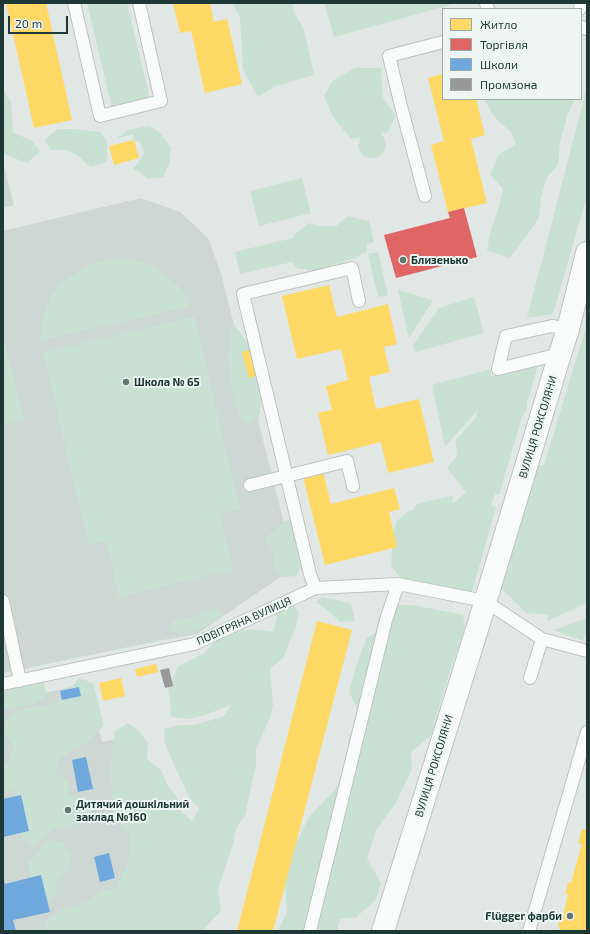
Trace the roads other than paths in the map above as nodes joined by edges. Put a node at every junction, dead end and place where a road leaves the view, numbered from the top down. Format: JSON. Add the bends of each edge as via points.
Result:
{"nodes":[{"id":1,"x":74,"y":3,"type":"edge"},
{"id":2,"x":139,"y":3,"type":"edge"},
{"id":3,"x":442,"y":42,"type":"edge"},
{"id":4,"x":425,"y":196,"type":"dead end"},
{"id":5,"x":587,"y":253,"type":"edge"},
{"id":6,"x":359,"y":301,"type":"dead end"},
{"id":7,"x":568,"y":329,"type":"junction"},
{"id":8,"x":560,"y":354,"type":"junction"},
{"id":9,"x":287,"y":476,"type":"junction"},
{"id":10,"x":250,"y":485,"type":"dead end"},
{"id":11,"x":353,"y":486,"type":"dead end"},
{"id":12,"x":398,"y":584,"type":"junction"},
{"id":13,"x":315,"y":588,"type":"junction"},
{"id":14,"x":485,"y":600,"type":"junction"},
{"id":15,"x":3,"y":601,"type":"edge"},
{"id":16,"x":5,"y":618,"type":"edge"},
{"id":17,"x":542,"y":639,"type":"junction"},
{"id":18,"x":587,"y":652,"type":"edge"},
{"id":19,"x":530,"y":678,"type":"dead end"},
{"id":20,"x":20,"y":681,"type":"junction"},
{"id":21,"x":3,"y":684,"type":"edge"},
{"id":22,"x":587,"y":732,"type":"edge"},
{"id":23,"x":310,"y":931,"type":"edge"},
{"id":24,"x":383,"y":931,"type":"edge"},
{"id":25,"x":529,"y":931,"type":"edge"}],
"edges":[{"from":1,"to":2,"type":"lane","via":[[100,116],[161,101]]},
{"from":3,"to":4,"type":"lane","via":[[389,56]]},
{"from":5,"to":7,"type":"street","name":"ВУЛИЦЯ РОКСОЛЯНИ"},
{"from":6,"to":9,"type":"lane","via":[[352,268],[243,294]]},
{"from":7,"to":8,"type":"street","name":"ВУЛИЦЯ РОКСОЛЯНИ"},
{"from":7,"to":8,"type":"lane","via":[[552,326],[506,336],[498,369]]},
{"from":8,"to":14,"type":"street","name":"ВУЛИЦЯ РОКСОЛЯНИ"},
{"from":9,"to":10,"type":"lane"},
{"from":9,"to":11,"type":"lane","via":[[347,462]]},
{"from":9,"to":13,"type":"lane"},
{"from":12,"to":13,"type":"lane","name":"ПОВІТРЯНА ВУЛИЦЯ"},
{"from":12,"to":14,"type":"lane","name":"ПОВІТРЯНА ВУЛИЦЯ"},
{"from":12,"to":23,"type":"lane","via":[[386,620]]},
{"from":13,"to":20,"type":"lane","name":"ПОВІТРЯНА ВУЛИЦЯ","via":[[194,644]]},
{"from":14,"to":17,"type":"lane"},
{"from":14,"to":24,"type":"street","name":"ВУЛИЦЯ РОКСОЛЯНИ"},
{"from":15,"to":16,"type":"lane"},
{"from":16,"to":20,"type":"lane"},
{"from":17,"to":18,"type":"lane"},
{"from":17,"to":19,"type":"lane"},
{"from":20,"to":21,"type":"lane","name":"ПОВІТРЯНА ВУЛИЦЯ"},
{"from":22,"to":25,"type":"lane"}]}
